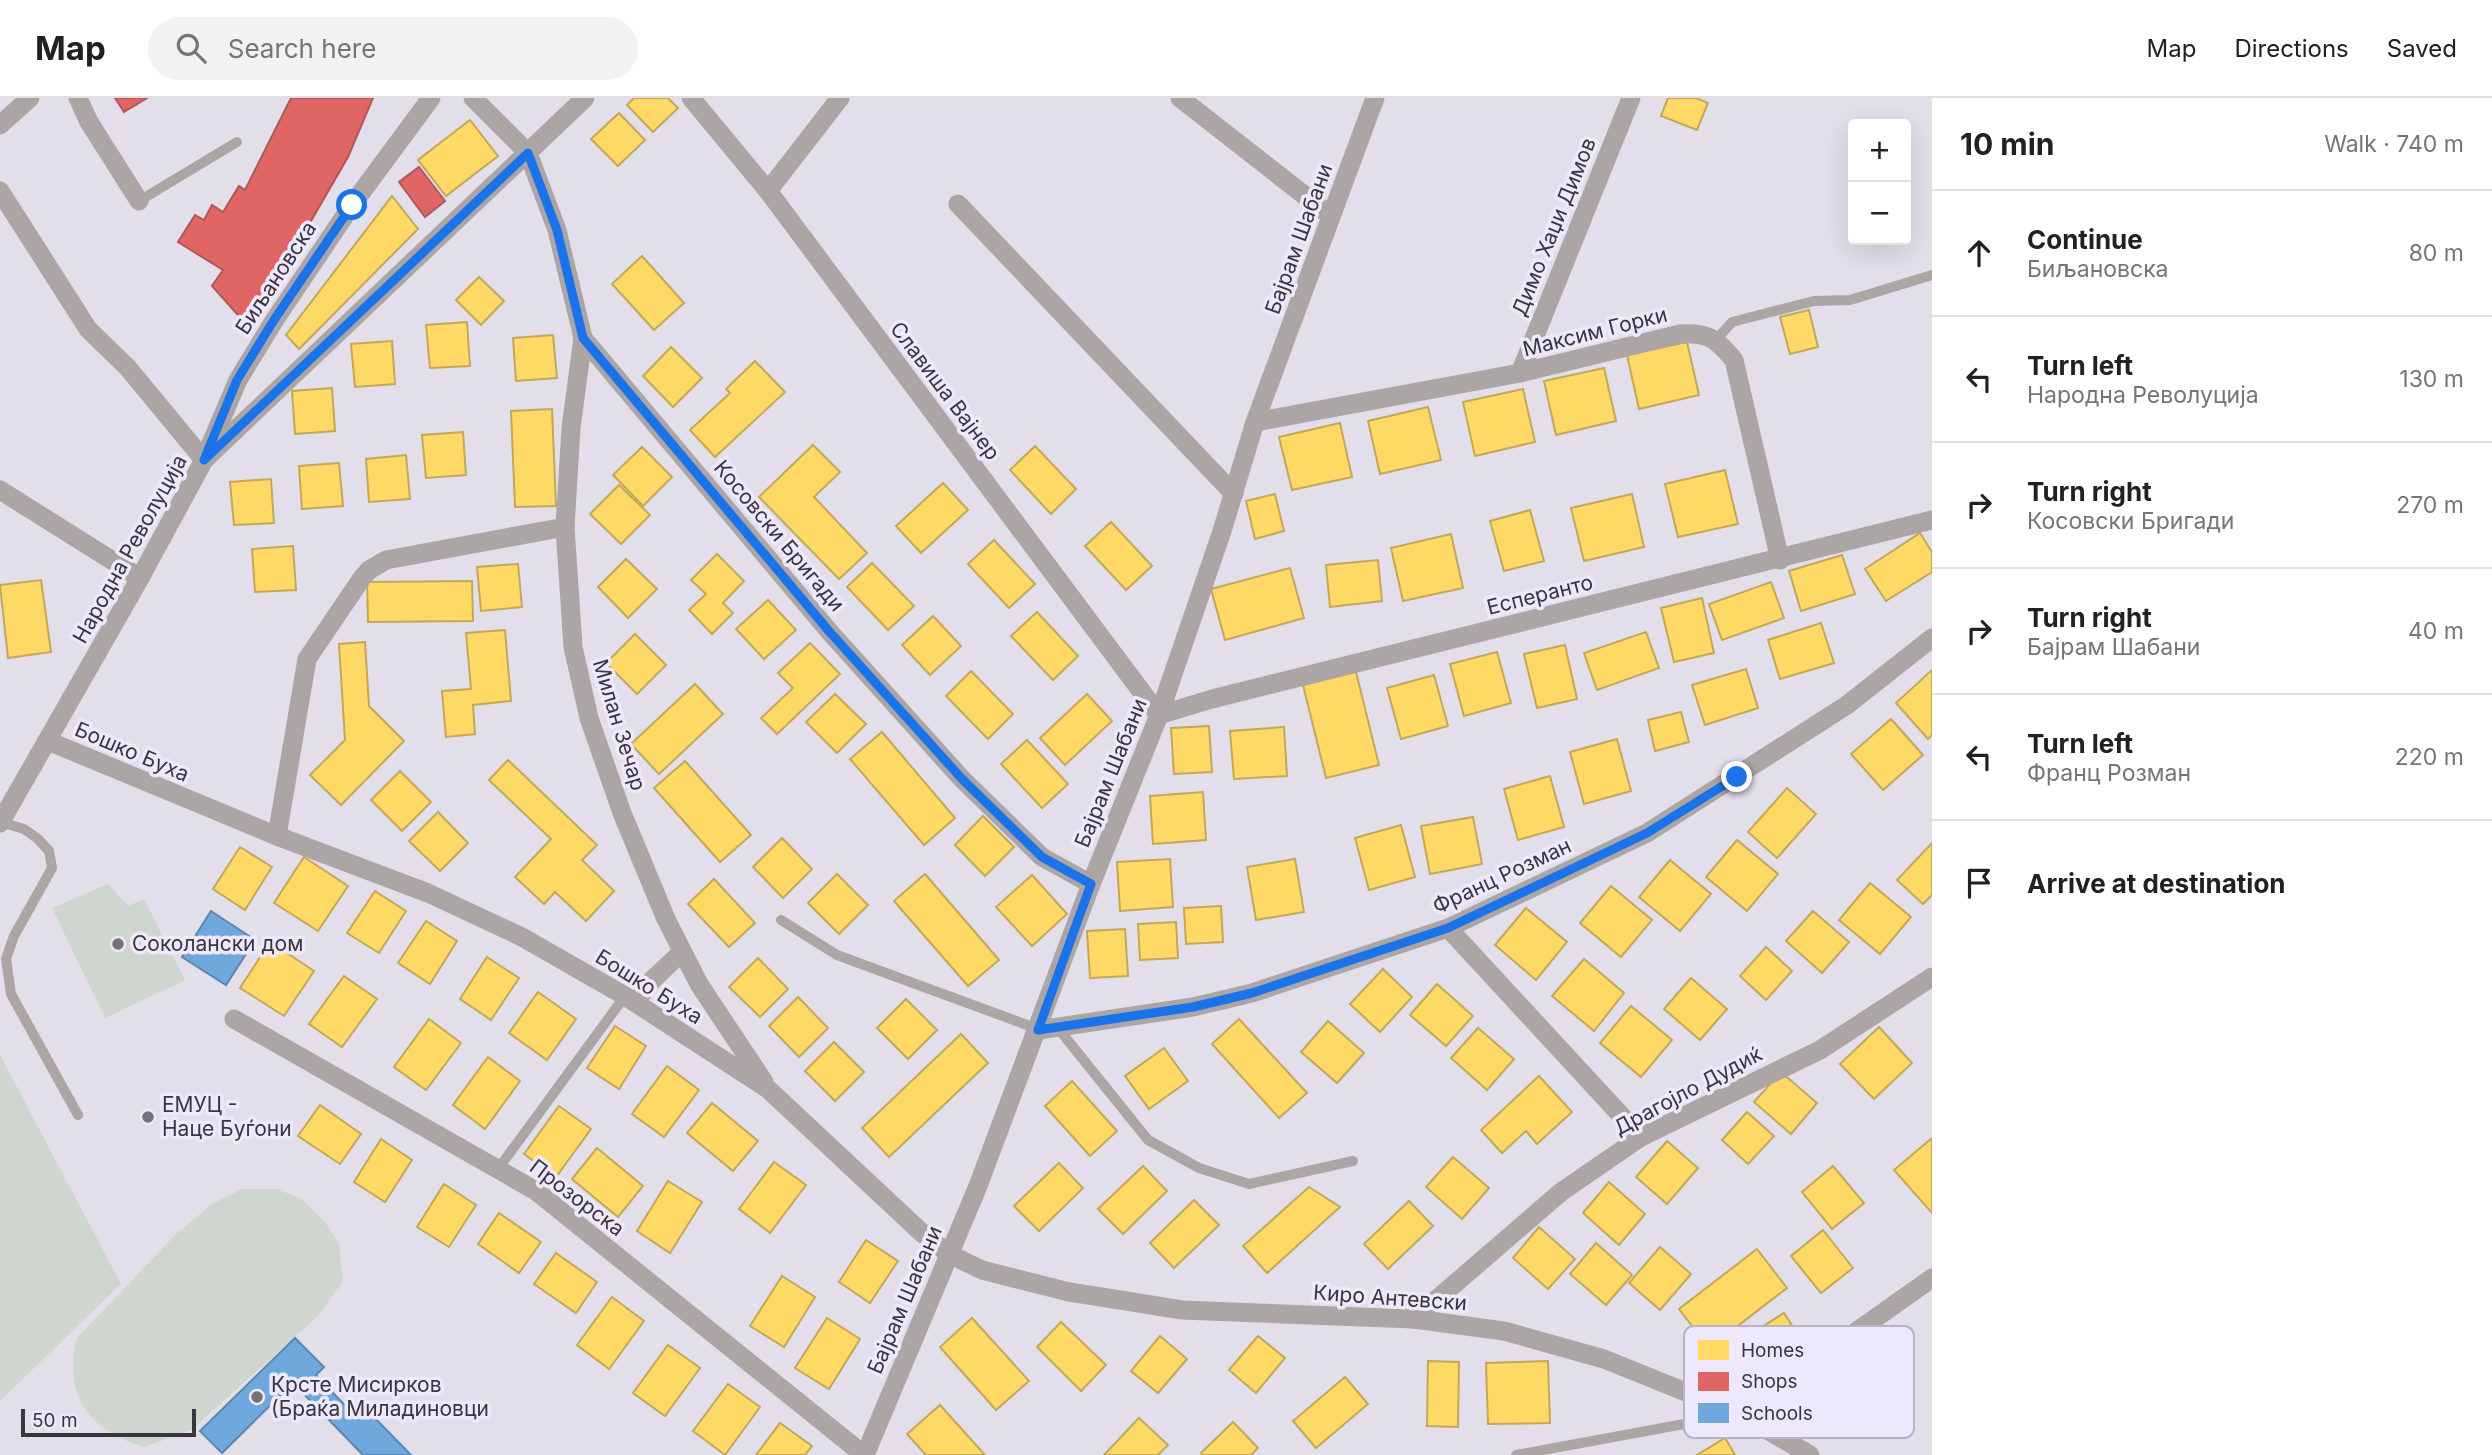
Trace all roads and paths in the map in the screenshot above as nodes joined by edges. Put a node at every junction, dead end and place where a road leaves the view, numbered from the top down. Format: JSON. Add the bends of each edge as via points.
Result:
{"nodes":[{"id":1,"x":30,"y":98,"type":"edge"},
{"id":2,"x":78,"y":98,"type":"edge"},
{"id":3,"x":431,"y":98,"type":"edge"},
{"id":4,"x":473,"y":98,"type":"edge"},
{"id":5,"x":585,"y":98,"type":"edge"},
{"id":6,"x":691,"y":98,"type":"edge"},
{"id":7,"x":841,"y":98,"type":"edge"},
{"id":8,"x":1180,"y":98,"type":"edge"},
{"id":9,"x":1375,"y":98,"type":"edge"},
{"id":10,"x":1631,"y":98,"type":"edge"},
{"id":11,"x":0,"y":125,"type":"edge"},
{"id":12,"x":237,"y":142,"type":"dead end"},
{"id":13,"x":528,"y":153,"type":"junction"},
{"id":14,"x":0,"y":191,"type":"edge"},
{"id":15,"x":768,"y":191,"type":"junction"},
{"id":16,"x":139,"y":201,"type":"joint"},
{"id":17,"x":958,"y":204,"type":"dead end"},
{"id":18,"x":1331,"y":216,"type":"junction"},
{"id":19,"x":1932,"y":275,"type":"edge"},
{"id":20,"x":583,"y":338,"type":"junction"},
{"id":21,"x":1716,"y":340,"type":"junction"},
{"id":22,"x":1520,"y":373,"type":"junction"},
{"id":23,"x":1255,"y":422,"type":"junction"},
{"id":24,"x":204,"y":460,"type":"junction"},
{"id":25,"x":0,"y":490,"type":"edge"},
{"id":26,"x":1234,"y":494,"type":"junction"},
{"id":27,"x":1932,"y":520,"type":"edge"},
{"id":28,"x":565,"y":527,"type":"junction"},
{"id":29,"x":1780,"y":560,"type":"junction"},
{"id":30,"x":140,"y":578,"type":"junction"},
{"id":31,"x":1932,"y":638,"type":"edge"},
{"id":32,"x":1159,"y":715,"type":"junction"},
{"id":33,"x":48,"y":741,"type":"junction"},
{"id":34,"x":0,"y":822,"type":"edge"},
{"id":35,"x":277,"y":836,"type":"junction"},
{"id":36,"x":1091,"y":884,"type":"junction"},
{"id":37,"x":781,"y":920,"type":"dead end"},
{"id":38,"x":1448,"y":928,"type":"junction"},
{"id":39,"x":682,"y":952,"type":"junction"},
{"id":40,"x":1932,"y":978,"type":"edge"},
{"id":41,"x":630,"y":1000,"type":"junction"},
{"id":42,"x":234,"y":1019,"type":"dead end"},
{"id":43,"x":1048,"y":1028,"type":"junction"},
{"id":44,"x":768,"y":1089,"type":"junction"},
{"id":45,"x":78,"y":1115,"type":"dead end"},
{"id":46,"x":1641,"y":1137,"type":"junction"},
{"id":47,"x":1353,"y":1161,"type":"dead end"},
{"id":48,"x":498,"y":1169,"type":"junction"},
{"id":49,"x":949,"y":1254,"type":"junction"},
{"id":50,"x":1932,"y":1278,"type":"edge"},
{"id":51,"x":1414,"y":1319,"type":"junction"},
{"id":52,"x":1864,"y":1326,"type":"edge"},
{"id":53,"x":1684,"y":1391,"type":"edge"},
{"id":54,"x":1684,"y":1424,"type":"edge"},
{"id":55,"x":1782,"y":1438,"type":"edge"},
{"id":56,"x":864,"y":1455,"type":"edge"},
{"id":57,"x":1517,"y":1455,"type":"edge"},
{"id":58,"x":1811,"y":1455,"type":"edge"}],
"edges":[{"from":1,"to":11,"type":"street"},
{"from":2,"to":16,"type":"street"},
{"from":3,"to":24,"type":"street","name":"Биљановска","via":[[274,320],[237,380]]},
{"from":4,"to":13,"type":"street"},
{"from":5,"to":13,"type":"street","name":"Народна Револуција"},
{"from":6,"to":15,"type":"street","name":"Славиша Вајнер"},
{"from":7,"to":15,"type":"street"},
{"from":8,"to":18,"type":"street"},
{"from":9,"to":18,"type":"street","name":"Бајрам Шабани"},
{"from":10,"to":22,"type":"street","name":"Димо Хаџи Димов"},
{"from":12,"to":16,"type":"lane"},
{"from":13,"to":20,"type":"street","name":"Косовски Бригади","via":[[557,230]]},
{"from":13,"to":24,"type":"street","name":"Народна Револуција"},
{"from":14,"to":24,"type":"street","via":[[88,329],[128,368]]},
{"from":15,"to":32,"type":"street","name":"Славиша Вајнер"},
{"from":17,"to":26,"type":"street"},
{"from":18,"to":23,"type":"street","name":"Бајрам Шабани"},
{"from":19,"to":21,"type":"lane","via":[[1850,300],[1814,301],[1732,321]]},
{"from":20,"to":28,"type":"street","name":"Милан Зечар"},
{"from":20,"to":36,"type":"street","name":"Косовски Бригади","via":[[828,630],[962,779],[1042,857]]},
{"from":21,"to":22,"type":"street","name":"Максим Горки","via":[[1680,334]]},
{"from":21,"to":29,"type":"street","via":[[1734,360]]},
{"from":22,"to":23,"type":"street","name":"Максим Горки"},
{"from":23,"to":26,"type":"street","name":"Бајрам Шабани"},
{"from":24,"to":30,"type":"street","name":"Народна Револуција"},
{"from":25,"to":30,"type":"street"},
{"from":26,"to":32,"type":"street","name":"Бајрам Шабани"},
{"from":27,"to":29,"type":"street","name":"Есперанто"},
{"from":28,"to":35,"type":"street","via":[[386,560],[369,570],[307,659]]},
{"from":28,"to":39,"type":"street","name":"Милан Зечар","via":[[573,647],[589,718],[622,813]]},
{"from":29,"to":32,"type":"street","name":"Есперанто"},
{"from":30,"to":33,"type":"street","name":"Народна Револуција"},
{"from":31,"to":38,"type":"street","name":"Франц Розман","via":[[1847,705],[1647,833]]},
{"from":32,"to":36,"type":"street","name":"Бајрам Шабани"},
{"from":33,"to":34,"type":"street","name":"Народна Револуција"},
{"from":33,"to":35,"type":"street","name":"Бошко Буха"},
{"from":34,"to":45,"type":"lane","via":[[24,829],[48,851],[52,869],[6,959],[11,994]]},
{"from":35,"to":41,"type":"street","name":"Бошко Буха","via":[[428,893],[522,937]]},
{"from":36,"to":43,"type":"street","name":"Бајрам Шабани"},
{"from":37,"to":43,"type":"lane","via":[[837,955]]},
{"from":38,"to":43,"type":"street","name":"Франц Розман","via":[[1252,993],[1193,1007]]},
{"from":38,"to":46,"type":"street"},
{"from":39,"to":41,"type":"street"},
{"from":39,"to":44,"type":"street","name":"Милан Зечар"},
{"from":40,"to":46,"type":"street","name":"Драгојло Дудиќ","via":[[1821,1050]]},
{"from":41,"to":44,"type":"street","name":"Бошко Буха"},
{"from":41,"to":48,"type":"lane"},
{"from":42,"to":48,"type":"street","name":"Прозорска"},
{"from":43,"to":47,"type":"lane","via":[[1148,1140],[1199,1168],[1249,1184]]},
{"from":43,"to":49,"type":"street","name":"Бајрам Шабани"},
{"from":44,"to":49,"type":"street","name":"Бошко Буха"},
{"from":46,"to":51,"type":"street","name":"Драгојло Дудиќ","via":[[1561,1192]]},
{"from":48,"to":56,"type":"street","name":"Прозорска","via":[[536,1191]]},
{"from":49,"to":51,"type":"street","name":"Киро Антевски","via":[[982,1270],[1069,1292],[1182,1310]]},
{"from":49,"to":56,"type":"street","name":"Бајрам Шабани"},
{"from":50,"to":52,"type":"street"},
{"from":51,"to":53,"type":"street","name":"Киро Антевски","via":[[1504,1331],[1564,1346]]},
{"from":54,"to":57,"type":"lane"},
{"from":55,"to":58,"type":"street","name":"Киро Антевски"}]}
